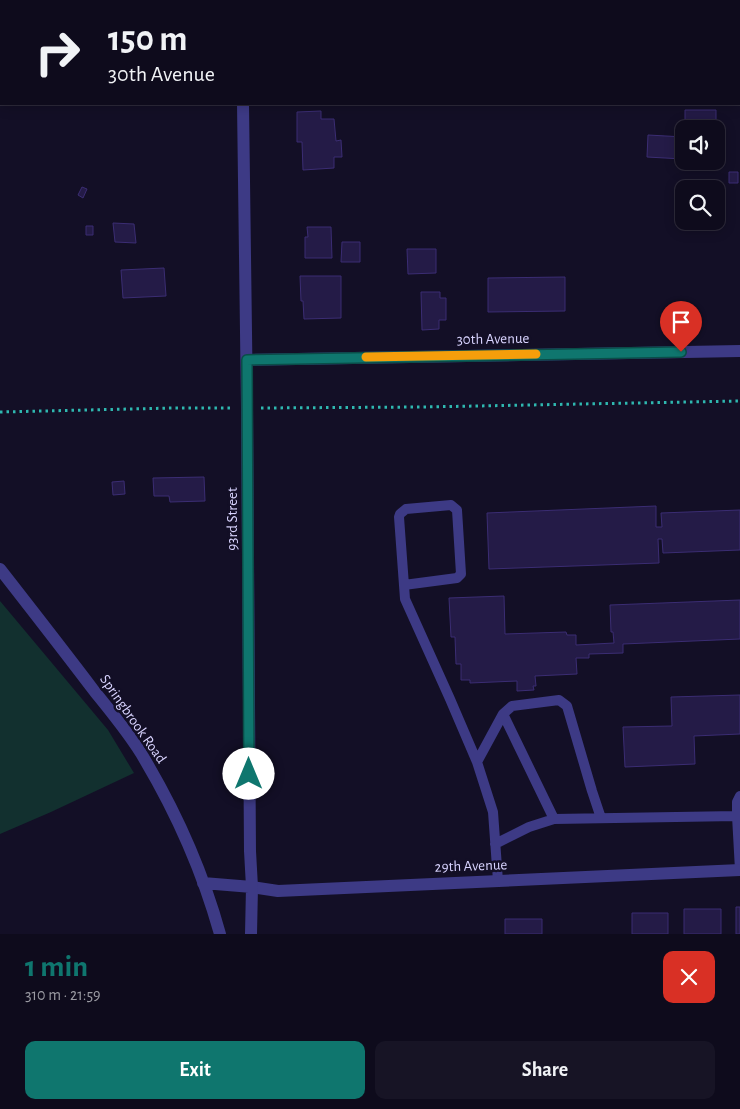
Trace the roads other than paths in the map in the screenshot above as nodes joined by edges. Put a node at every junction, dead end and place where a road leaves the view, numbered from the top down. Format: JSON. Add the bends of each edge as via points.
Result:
{"nodes":[{"id":1,"x":243,"y":105,"type":"edge"},
{"id":2,"x":740,"y":351,"type":"edge"},
{"id":3,"x":247,"y":360,"type":"junction"},
{"id":4,"x":0,"y":569,"type":"edge"},
{"id":5,"x":404,"y":585,"type":"junction"},
{"id":6,"x":503,"y":714,"type":"junction"},
{"id":7,"x":477,"y":762,"type":"junction"},
{"id":8,"x":740,"y":796,"type":"edge"},
{"id":9,"x":736,"y":816,"type":"junction"},
{"id":10,"x":601,"y":818,"type":"junction"},
{"id":11,"x":554,"y":819,"type":"junction"},
{"id":12,"x":495,"y":844,"type":"junction"},
{"id":13,"x":740,"y":870,"type":"edge"},
{"id":14,"x":498,"y":881,"type":"junction"},
{"id":15,"x":203,"y":883,"type":"junction"},
{"id":16,"x":252,"y":887,"type":"junction"},
{"id":17,"x":220,"y":934,"type":"edge"},
{"id":18,"x":251,"y":934,"type":"edge"}],
"edges":[{"from":1,"to":3,"type":"street","name":"93rd Street"},
{"from":2,"to":3,"type":"street","name":"30th Avenue"},
{"from":3,"to":16,"type":"street","name":"93rd Street"},
{"from":4,"to":15,"type":"street","name":"Springbrook Road","via":[[144,758],[185,839]]},
{"from":5,"to":5,"type":"lane","via":[[400,514],[406,509],[451,504],[457,510],[461,574],[457,578]]},
{"from":5,"to":7,"type":"lane","via":[[405,599]]},
{"from":6,"to":7,"type":"lane"},
{"from":6,"to":10,"type":"lane","via":[[512,706],[559,700],[567,706]]},
{"from":6,"to":11,"type":"lane"},
{"from":7,"to":12,"type":"lane","via":[[493,812]]},
{"from":8,"to":9,"type":"lane"},
{"from":9,"to":10,"type":"lane"},
{"from":9,"to":13,"type":"lane"},
{"from":10,"to":11,"type":"lane"},
{"from":11,"to":12,"type":"lane"},
{"from":12,"to":14,"type":"lane"},
{"from":13,"to":14,"type":"street","name":"29th Avenue"},
{"from":14,"to":16,"type":"street","name":"29th Avenue","via":[[278,890]]},
{"from":15,"to":16,"type":"street","name":"29th Avenue"},
{"from":15,"to":17,"type":"street","name":"Springbrook Road"},
{"from":16,"to":18,"type":"street","name":"93rd Street"}]}
